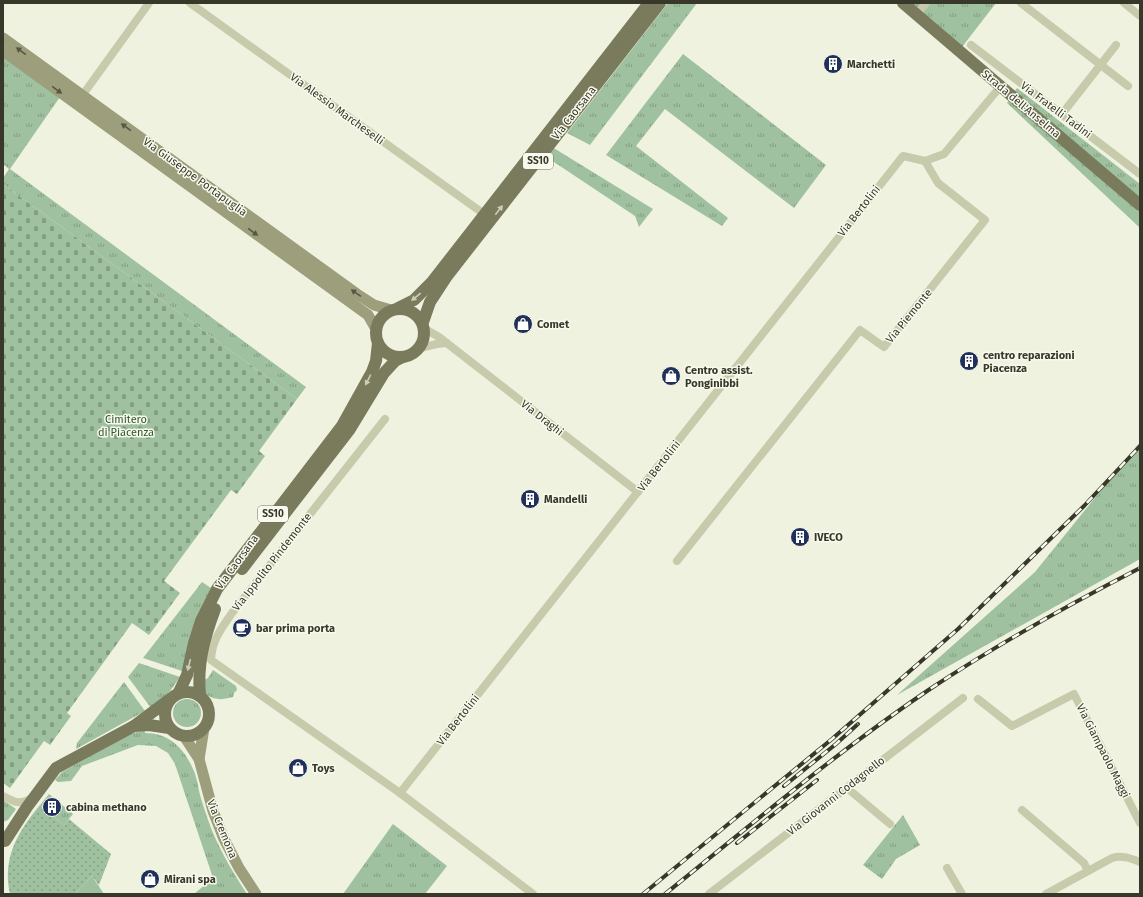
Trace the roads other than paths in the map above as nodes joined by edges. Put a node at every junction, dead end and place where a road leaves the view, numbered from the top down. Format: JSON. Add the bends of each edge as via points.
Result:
{"nodes":[{"id":1,"x":149,"y":3,"type":"edge"},
{"id":2,"x":190,"y":3,"type":"edge"},
{"id":3,"x":649,"y":3,"type":"edge"},
{"id":4,"x":660,"y":3,"type":"edge"},
{"id":5,"x":903,"y":3,"type":"edge"},
{"id":6,"x":926,"y":3,"type":"edge"},
{"id":7,"x":1021,"y":3,"type":"edge"},
{"id":8,"x":1124,"y":3,"type":"edge"},
{"id":9,"x":916,"y":15,"type":"junction"},
{"id":10,"x":1140,"y":16,"type":"edge"},
{"id":11,"x":3,"y":38,"type":"edge"},
{"id":12,"x":971,"y":45,"type":"dead end"},
{"id":13,"x":1116,"y":46,"type":"dead end"},
{"id":14,"x":3,"y":51,"type":"edge"},
{"id":15,"x":1101,"y":65,"type":"junction"},
{"id":16,"x":1128,"y":86,"type":"dead end"},
{"id":17,"x":1000,"y":87,"type":"junction"},
{"id":18,"x":79,"y":100,"type":"junction"},
{"id":19,"x":1062,"y":114,"type":"junction"},
{"id":20,"x":925,"y":161,"type":"junction"},
{"id":21,"x":1140,"y":174,"type":"edge"},
{"id":22,"x":1140,"y":205,"type":"edge"},
{"id":23,"x":484,"y":214,"type":"junction"},
{"id":24,"x":394,"y":309,"type":"junction"},
{"id":25,"x":424,"y":325,"type":"junction"},
{"id":26,"x":376,"y":329,"type":"junction"},
{"id":27,"x":378,"y":343,"type":"junction"},
{"id":28,"x":446,"y":343,"type":"junction"},
{"id":29,"x":420,"y":348,"type":"junction"},
{"id":30,"x":403,"y":358,"type":"junction"},
{"id":31,"x":385,"y":419,"type":"dead end"},
{"id":32,"x":638,"y":492,"type":"junction"},
{"id":33,"x":677,"y":561,"type":"dead end"},
{"id":34,"x":200,"y":695,"type":"junction"},
{"id":35,"x":175,"y":696,"type":"junction"},
{"id":36,"x":964,"y":698,"type":"dead end"},
{"id":37,"x":978,"y":699,"type":"dead end"},
{"id":38,"x":134,"y":726,"type":"junction"},
{"id":39,"x":169,"y":728,"type":"junction"},
{"id":40,"x":204,"y":728,"type":"junction"},
{"id":41,"x":184,"y":736,"type":"junction"},
{"id":42,"x":199,"y":759,"type":"junction"},
{"id":43,"x":847,"y":788,"type":"junction"},
{"id":44,"x":400,"y":793,"type":"junction"},
{"id":45,"x":36,"y":795,"type":"junction"},
{"id":46,"x":3,"y":796,"type":"edge"},
{"id":47,"x":27,"y":807,"type":"junction"},
{"id":48,"x":1022,"y":810,"type":"dead end"},
{"id":49,"x":1140,"y":823,"type":"edge"},
{"id":50,"x":890,"y":824,"type":"dead end"},
{"id":51,"x":3,"y":828,"type":"edge"},
{"id":52,"x":4,"y":842,"type":"edge"},
{"id":53,"x":1140,"y":862,"type":"edge"},
{"id":54,"x":947,"y":868,"type":"dead end"},
{"id":55,"x":1088,"y":871,"type":"junction"},
{"id":56,"x":256,"y":894,"type":"edge"},
{"id":57,"x":532,"y":894,"type":"edge"},
{"id":58,"x":709,"y":894,"type":"edge"},
{"id":59,"x":962,"y":894,"type":"edge"},
{"id":60,"x":1046,"y":894,"type":"edge"}],
"edges":[{"from":1,"to":18,"type":"street"},
{"from":2,"to":23,"type":"street","name":"Via Alessio Marcheselli"},
{"from":3,"to":23,"type":"main road","name":"Via Caorsana","number":"SS10"},
{"from":25,"to":4,"type":"main road","name":"Via Caorsana","number":"SS10","one_way":true,"via":[[430,302],[447,276]]},
{"from":5,"to":9,"type":"main road","name":"Strada dell'Anselma"},
{"from":6,"to":9,"type":"street"},
{"from":7,"to":15,"type":"street"},
{"from":8,"to":10,"type":"street"},
{"from":9,"to":17,"type":"main road","name":"Strada dell'Anselma"},
{"from":18,"to":11,"type":"main road","name":"Via Giuseppe Portapuglia","one_way":true},
{"from":12,"to":19,"type":"street","name":"Via Fratelli Tadini"},
{"from":13,"to":15,"type":"street"},
{"from":14,"to":18,"type":"main road","name":"Via Giuseppe Portapuglia","one_way":true},
{"from":15,"to":16,"type":"street"},
{"from":15,"to":19,"type":"street"},
{"from":17,"to":20,"type":"street","via":[[944,154]]},
{"from":17,"to":22,"type":"main road","name":"Strada dell'Anselma"},
{"from":24,"to":18,"type":"main road","name":"Via Giuseppe Portapuglia","one_way":true,"via":[[374,305],[357,294]]},
{"from":18,"to":26,"type":"main road","name":"Via Giuseppe Portapuglia","one_way":true,"via":[[368,315]]},
{"from":19,"to":21,"type":"street","name":"Via Fratelli Tadini"},
{"from":20,"to":32,"type":"street","name":"Via Bertolini","via":[[903,156]]},
{"from":20,"to":33,"type":"street","name":"Via Piemonte","via":[[938,183],[986,220],[884,347],[860,330]]},
{"from":23,"to":24,"type":"main road","name":"Via Caorsana","number":"SS10","one_way":true,"via":[[428,287],[414,300]]},
{"from":24,"to":25,"type":"main road","via":[[412,311]]},
{"from":24,"to":26,"type":"main road","number":"SS10","via":[[384,315]]},
{"from":25,"to":28,"type":"street","name":"Via Draghi"},
{"from":25,"to":29,"type":"main road","number":"SS10"},
{"from":26,"to":27,"type":"main road","number":"SS10"},
{"from":27,"to":30,"type":"main road","via":[[388,354]]},
{"from":27,"to":35,"type":"main road","name":"Via Caorsana","number":"SS10","one_way":true,"via":[[372,372],[342,426],[217,589],[201,621],[187,675]]},
{"from":28,"to":29,"type":"street"},
{"from":28,"to":32,"type":"street","name":"Via Draghi"},
{"from":29,"to":30,"type":"main road","number":"SS10"},
{"from":30,"to":34,"type":"main road","name":"Via Caorsana","number":"SS10","via":[[384,373],[350,429],[224,593],[210,622],[201,651],[198,678]]},
{"from":31,"to":44,"type":"street","name":"Via Ippolito Pindemonte","via":[[219,631],[211,648],[211,660]]},
{"from":32,"to":44,"type":"street","name":"Via Bertolini"},
{"from":34,"to":35,"type":"main road","via":[[186,691]]},
{"from":34,"to":40,"type":"main road","number":"SS10","via":[[208,706],[209,714]]},
{"from":35,"to":38,"type":"main road"},
{"from":35,"to":39,"type":"main road","number":"SS10","via":[[166,704],[164,716]]},
{"from":36,"to":43,"type":"street","name":"Via Giovanni Codagnello"},
{"from":37,"to":49,"type":"street","name":"Via Giampaolo Maggi","via":[[1012,726],[1074,694]]},
{"from":38,"to":39,"type":"main road"},
{"from":38,"to":45,"type":"main road","via":[[56,768]]},
{"from":39,"to":41,"type":"main road"},
{"from":40,"to":41,"type":"main road","via":[[192,736]]},
{"from":40,"to":42,"type":"main road","number":"SS10"},
{"from":41,"to":42,"type":"main road"},
{"from":42,"to":56,"type":"main road","name":"Via Cremona","via":[[213,811],[224,839]]},
{"from":43,"to":50,"type":"street"},
{"from":43,"to":58,"type":"street","name":"Via Giovanni Codagnello"},
{"from":44,"to":57,"type":"street"},
{"from":45,"to":46,"type":"street","via":[[23,803]]},
{"from":45,"to":47,"type":"main road"},
{"from":47,"to":51,"type":"main road"},
{"from":47,"to":52,"type":"main road"},
{"from":48,"to":55,"type":"street","via":[[1084,863]]},
{"from":53,"to":55,"type":"street","via":[[1119,856]]},
{"from":54,"to":59,"type":"street"},
{"from":55,"to":60,"type":"street"}]}
